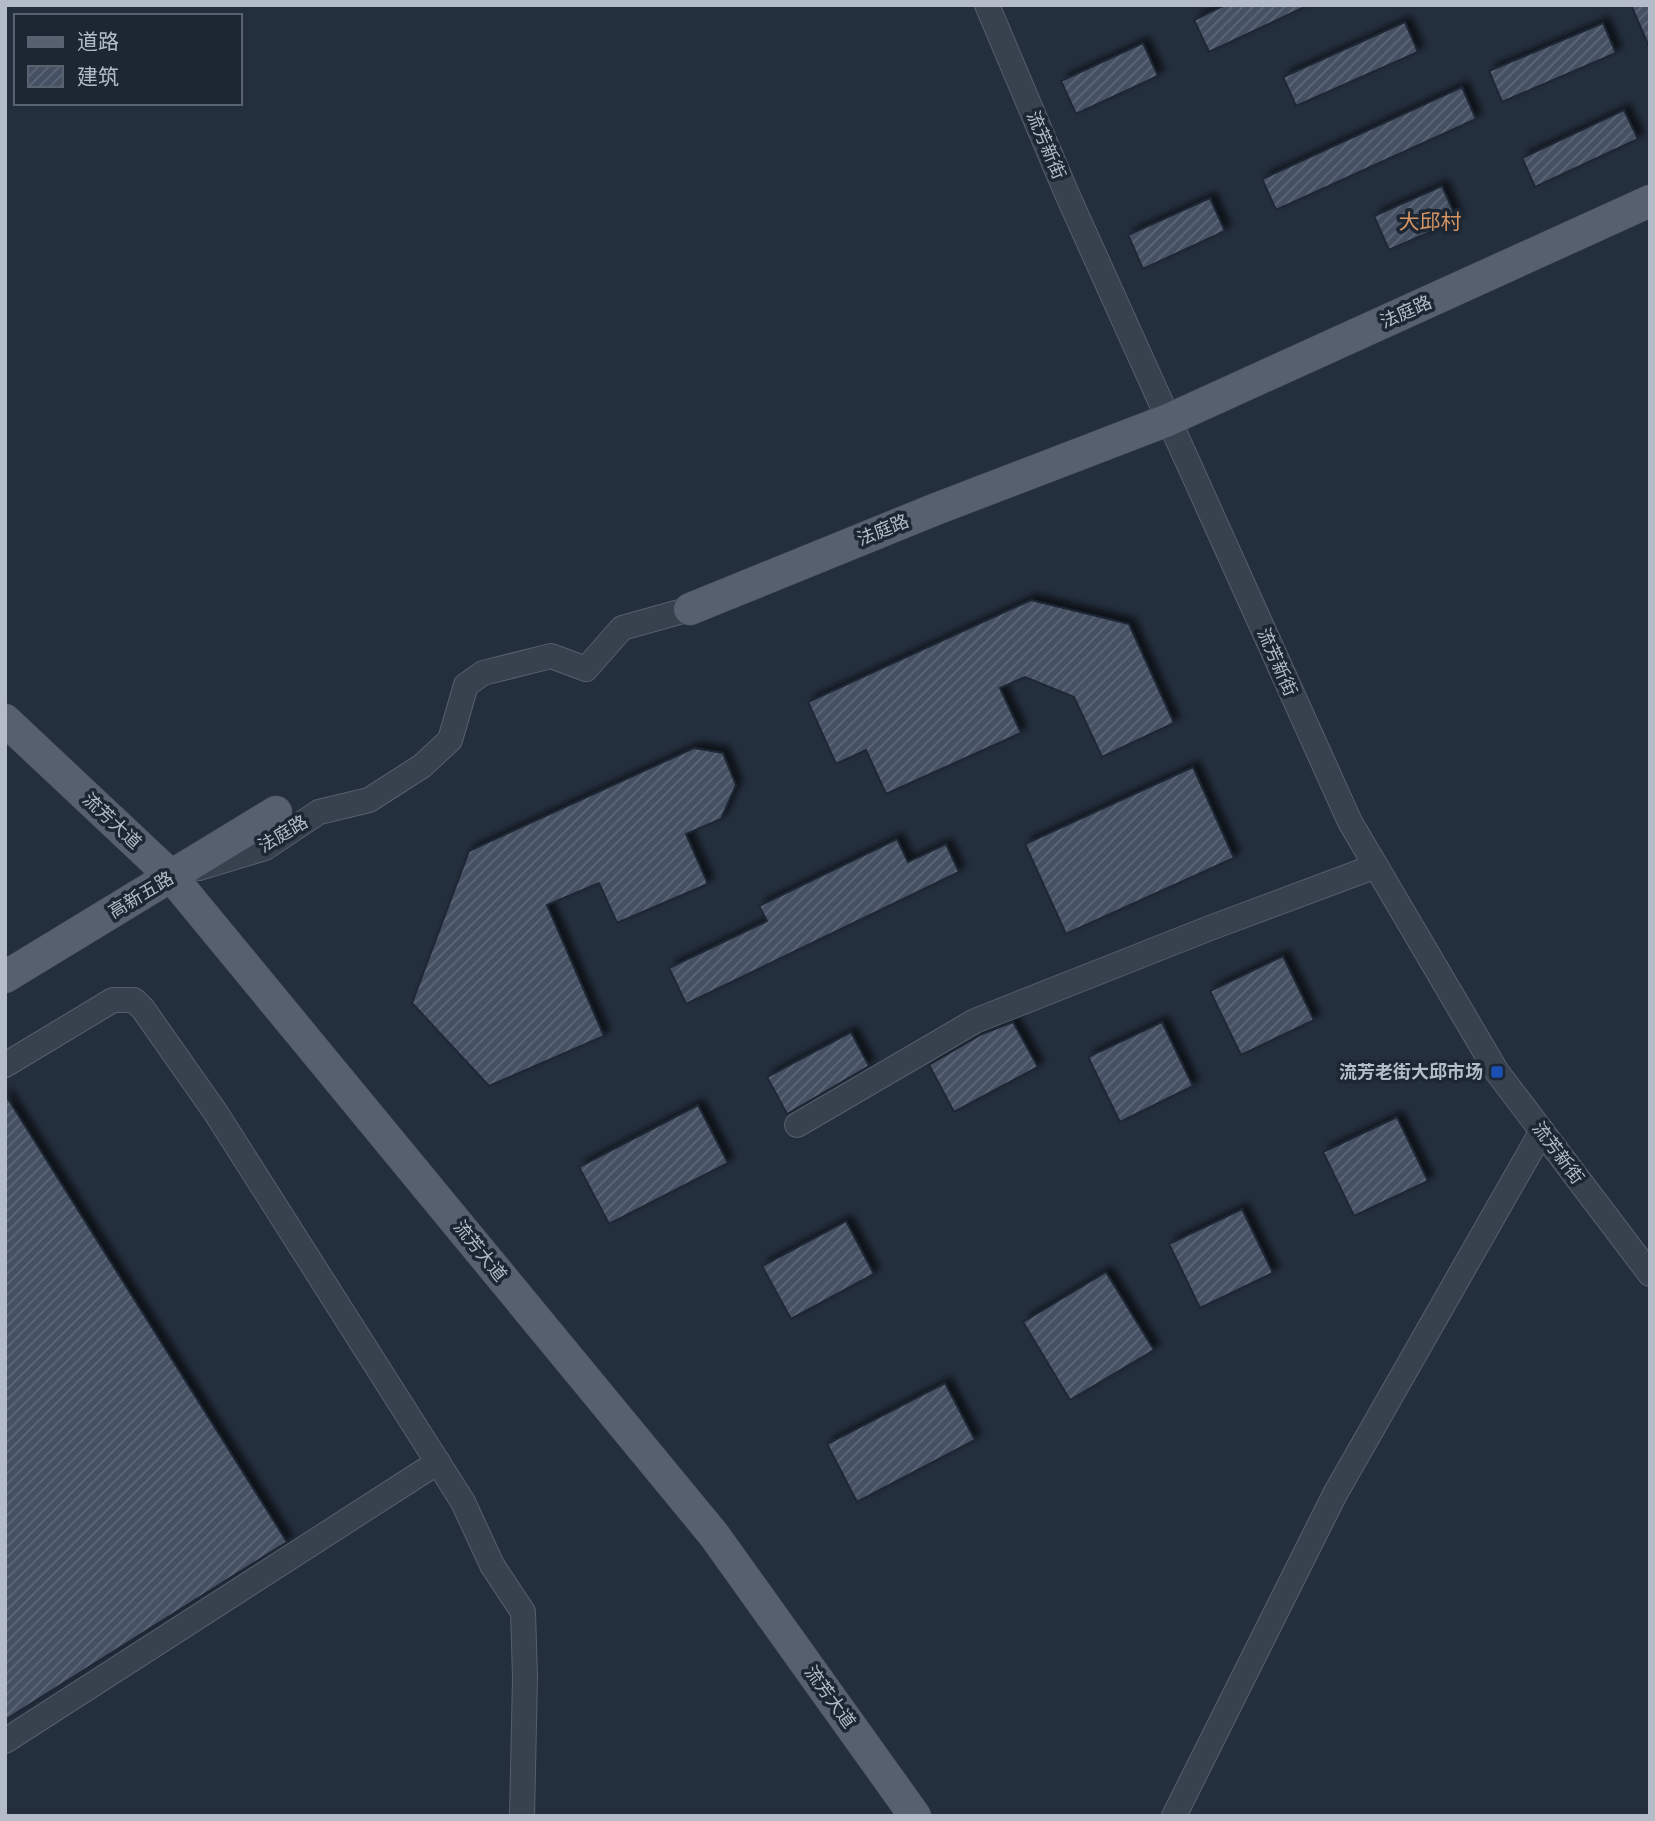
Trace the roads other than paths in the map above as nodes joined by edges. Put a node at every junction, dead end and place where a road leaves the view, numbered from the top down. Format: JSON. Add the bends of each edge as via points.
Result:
{"nodes":[{"id":1,"x":987,"y":5,"type":"edge"},
{"id":2,"x":1650,"y":201,"type":"edge"},
{"id":3,"x":1168,"y":420,"type":"junction"},
{"id":4,"x":690,"y":609,"type":"joint"},
{"id":5,"x":5,"y":720,"type":"edge"},
{"id":6,"x":276,"y":813,"type":"dead end"},
{"id":7,"x":1376,"y":866,"type":"junction"},
{"id":8,"x":171,"y":876,"type":"junction"},
{"id":9,"x":5,"y":976,"type":"edge"},
{"id":10,"x":5,"y":1065,"type":"edge"},
{"id":11,"x":797,"y":1125,"type":"dead end"},
{"id":12,"x":1542,"y":1131,"type":"junction"},
{"id":13,"x":1650,"y":1274,"type":"edge"},
{"id":14,"x":438,"y":1462,"type":"junction"},
{"id":15,"x":5,"y":1741,"type":"edge"},
{"id":16,"x":522,"y":1816,"type":"edge"},
{"id":17,"x":915,"y":1816,"type":"edge"},
{"id":18,"x":1174,"y":1816,"type":"edge"}],
"edges":[{"from":1,"to":3,"type":"street","name":"流芳新街"},
{"from":2,"to":3,"type":"main road","name":"法庭路"},
{"from":3,"to":4,"type":"main road","name":"法庭路"},
{"from":3,"to":7,"type":"street","name":"流芳新街","via":[[1350,822]]},
{"from":4,"to":8,"type":"street","name":"法庭路","via":[[622,628],[586,669],[551,656],[483,673],[466,685],[450,740],[422,766],[369,800],[320,811],[265,848]]},
{"from":5,"to":8,"type":"main road","name":"流芳大道"},
{"from":6,"to":8,"type":"main road","name":"高新五路"},
{"from":7,"to":11,"type":"street","via":[[975,1021]]},
{"from":7,"to":12,"type":"street","name":"流芳新街","via":[[1497,1072]]},
{"from":8,"to":9,"type":"main road","name":"高新五路"},
{"from":8,"to":17,"type":"main road","name":"流芳大道","via":[[715,1535]]},
{"from":10,"to":14,"type":"street","via":[[113,1000],[134,1000],[216,1113]]},
{"from":12,"to":13,"type":"street","name":"流芳新街"},
{"from":12,"to":18,"type":"street","via":[[1335,1494]]},
{"from":14,"to":15,"type":"street"},
{"from":14,"to":16,"type":"street","via":[[463,1502],[492,1565],[523,1612]]}]}
